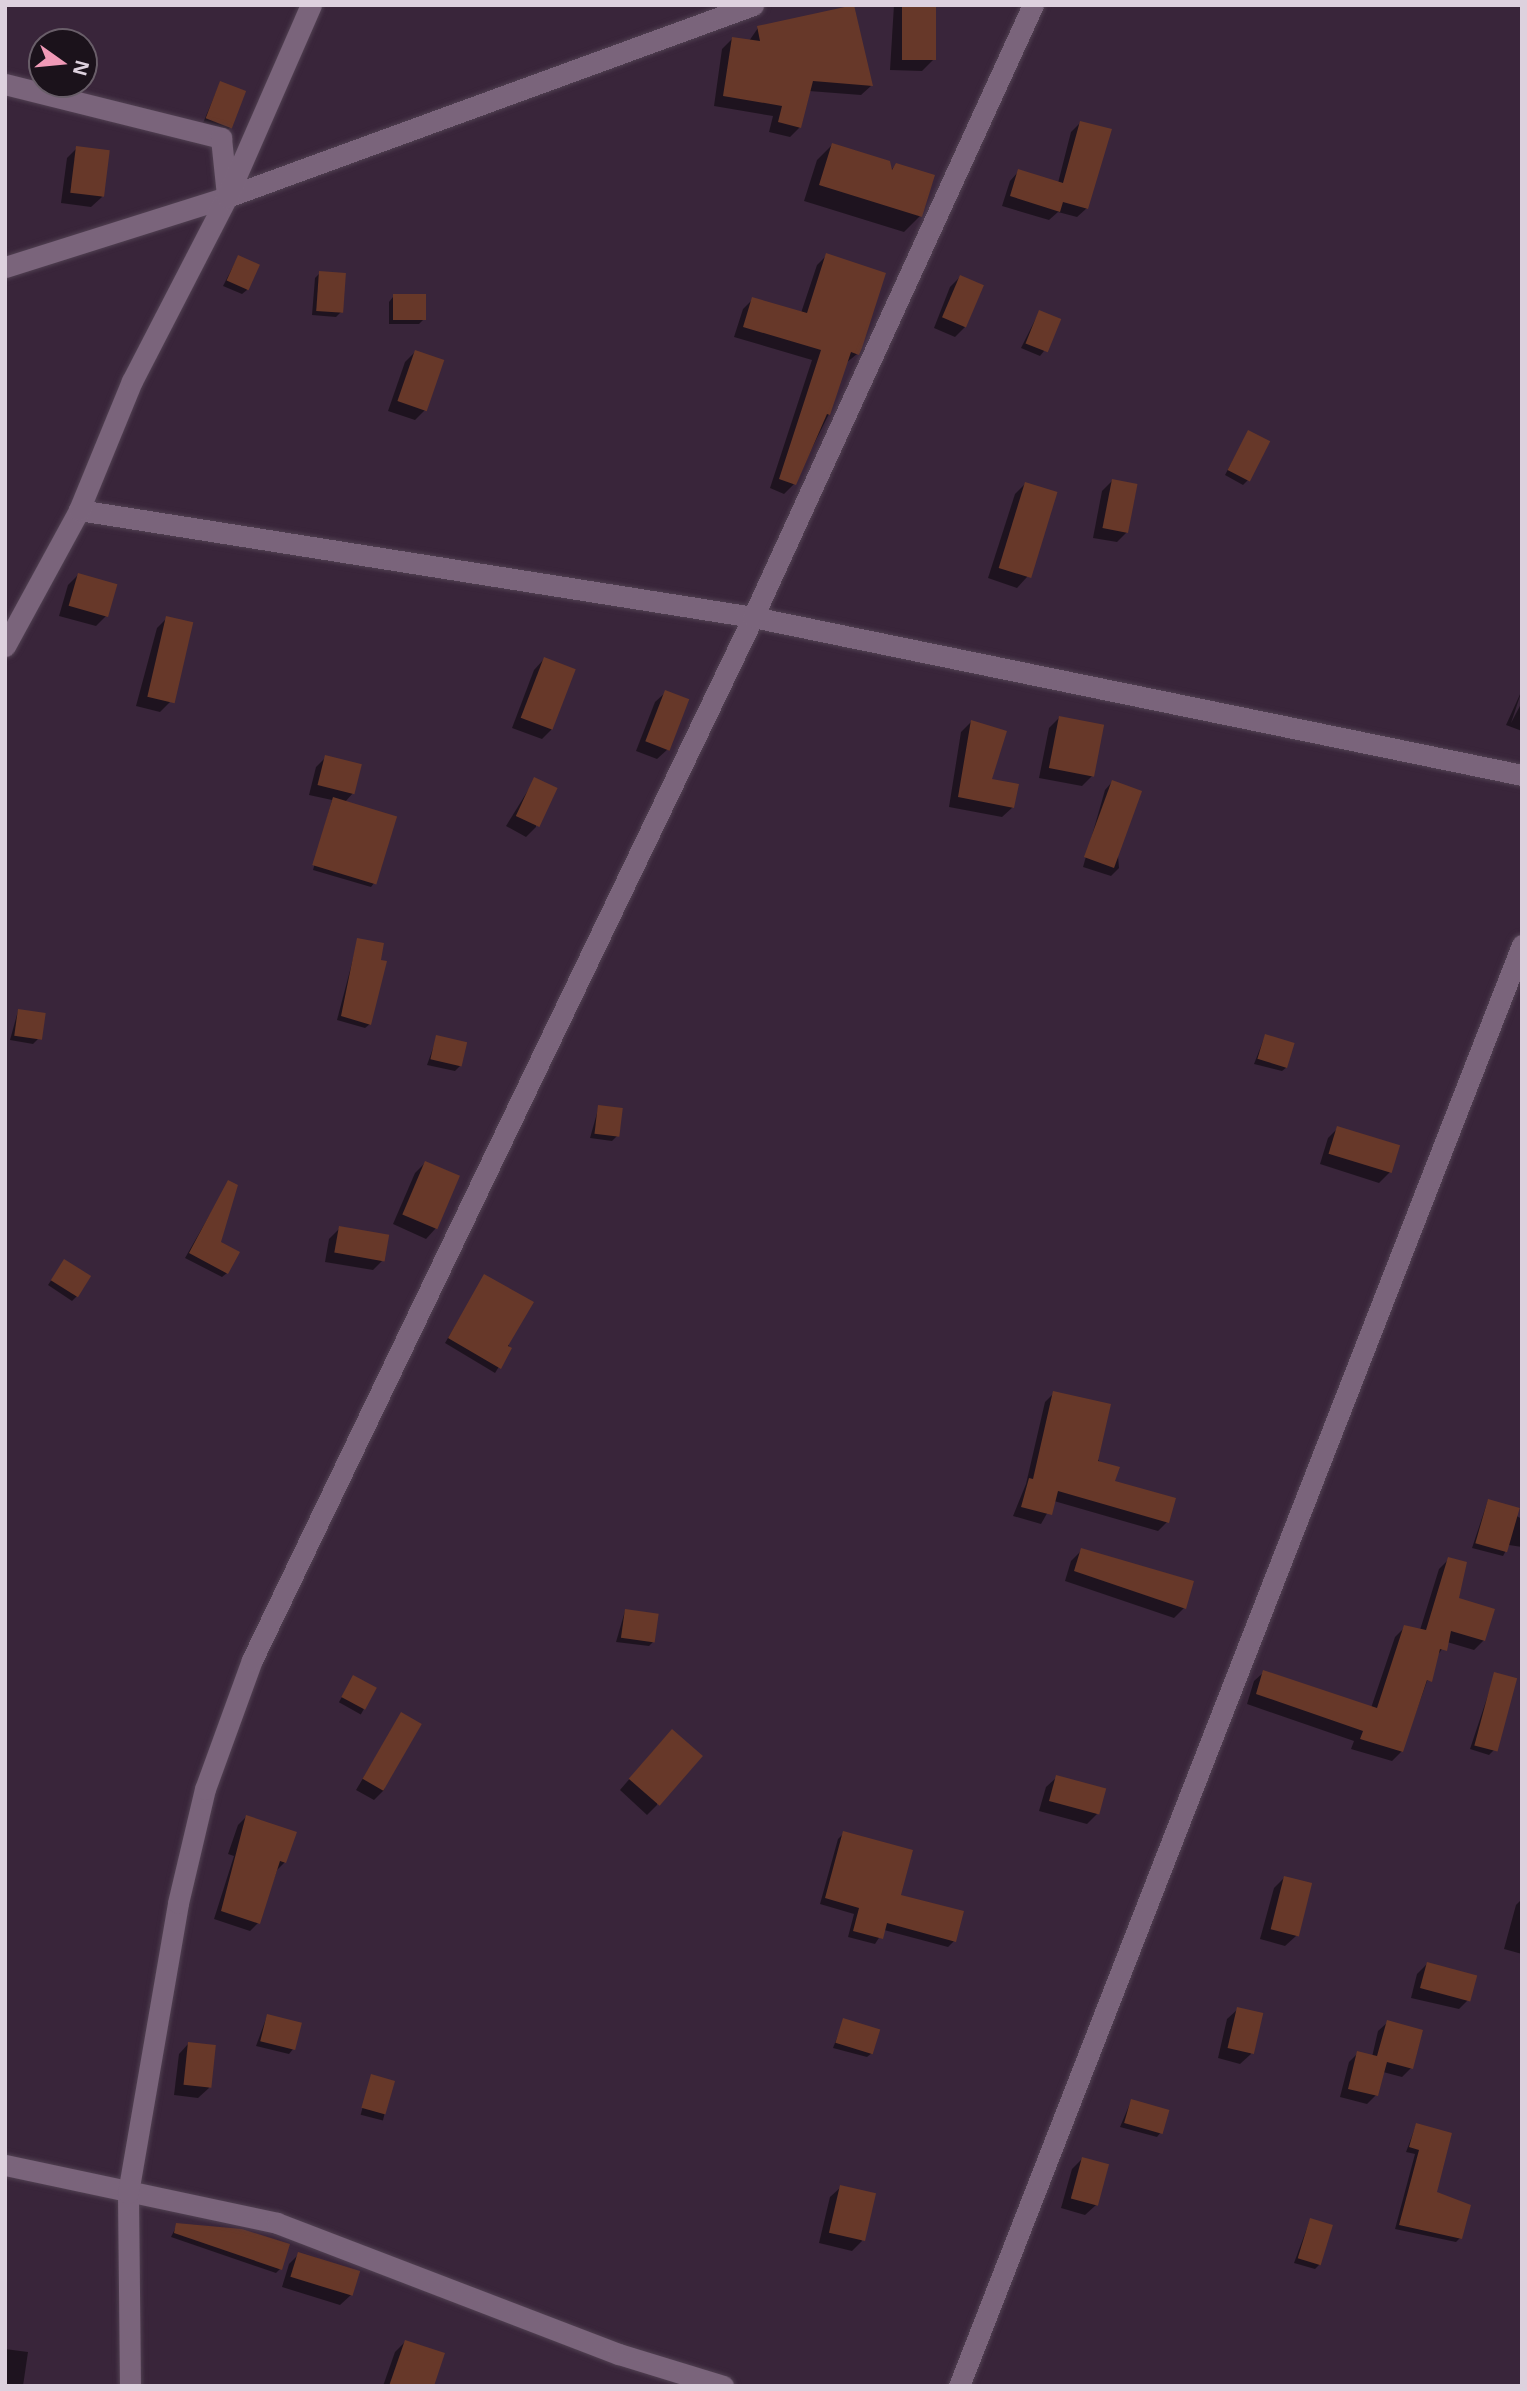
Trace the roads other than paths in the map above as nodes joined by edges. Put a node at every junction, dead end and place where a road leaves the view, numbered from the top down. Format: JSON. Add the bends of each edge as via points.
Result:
{"nodes":[{"id":1,"x":311,"y":5,"type":"edge"},
{"id":2,"x":753,"y":5,"type":"edge"},
{"id":3,"x":1033,"y":5,"type":"edge"},
{"id":4,"x":5,"y":84,"type":"edge"},
{"id":5,"x":227,"y":197,"type":"junction"},
{"id":6,"x":5,"y":267,"type":"edge"},
{"id":7,"x":79,"y":510,"type":"junction"},
{"id":8,"x":753,"y":617,"type":"junction"},
{"id":9,"x":5,"y":646,"type":"edge"},
{"id":10,"x":1522,"y":775,"type":"edge"},
{"id":11,"x":1522,"y":945,"type":"edge"},
{"id":12,"x":5,"y":2165,"type":"edge"},
{"id":13,"x":128,"y":2193,"type":"junction"},
{"id":14,"x":130,"y":2386,"type":"edge"},
{"id":15,"x":723,"y":2386,"type":"edge"},
{"id":16,"x":960,"y":2386,"type":"edge"}],
"edges":[{"from":1,"to":5,"type":"street"},
{"from":2,"to":5,"type":"street"},
{"from":3,"to":8,"type":"street"},
{"from":4,"to":5,"type":"street","via":[[221,138]]},
{"from":5,"to":6,"type":"street"},
{"from":5,"to":7,"type":"street","via":[[132,382]]},
{"from":7,"to":8,"type":"street"},
{"from":7,"to":9,"type":"street"},
{"from":8,"to":10,"type":"street"},
{"from":8,"to":13,"type":"street","via":[[251,1660],[205,1789],[178,1903]]},
{"from":11,"to":16,"type":"street"},
{"from":12,"to":13,"type":"street"},
{"from":13,"to":14,"type":"street"},
{"from":13,"to":15,"type":"street","via":[[277,2222],[619,2354]]}]}
